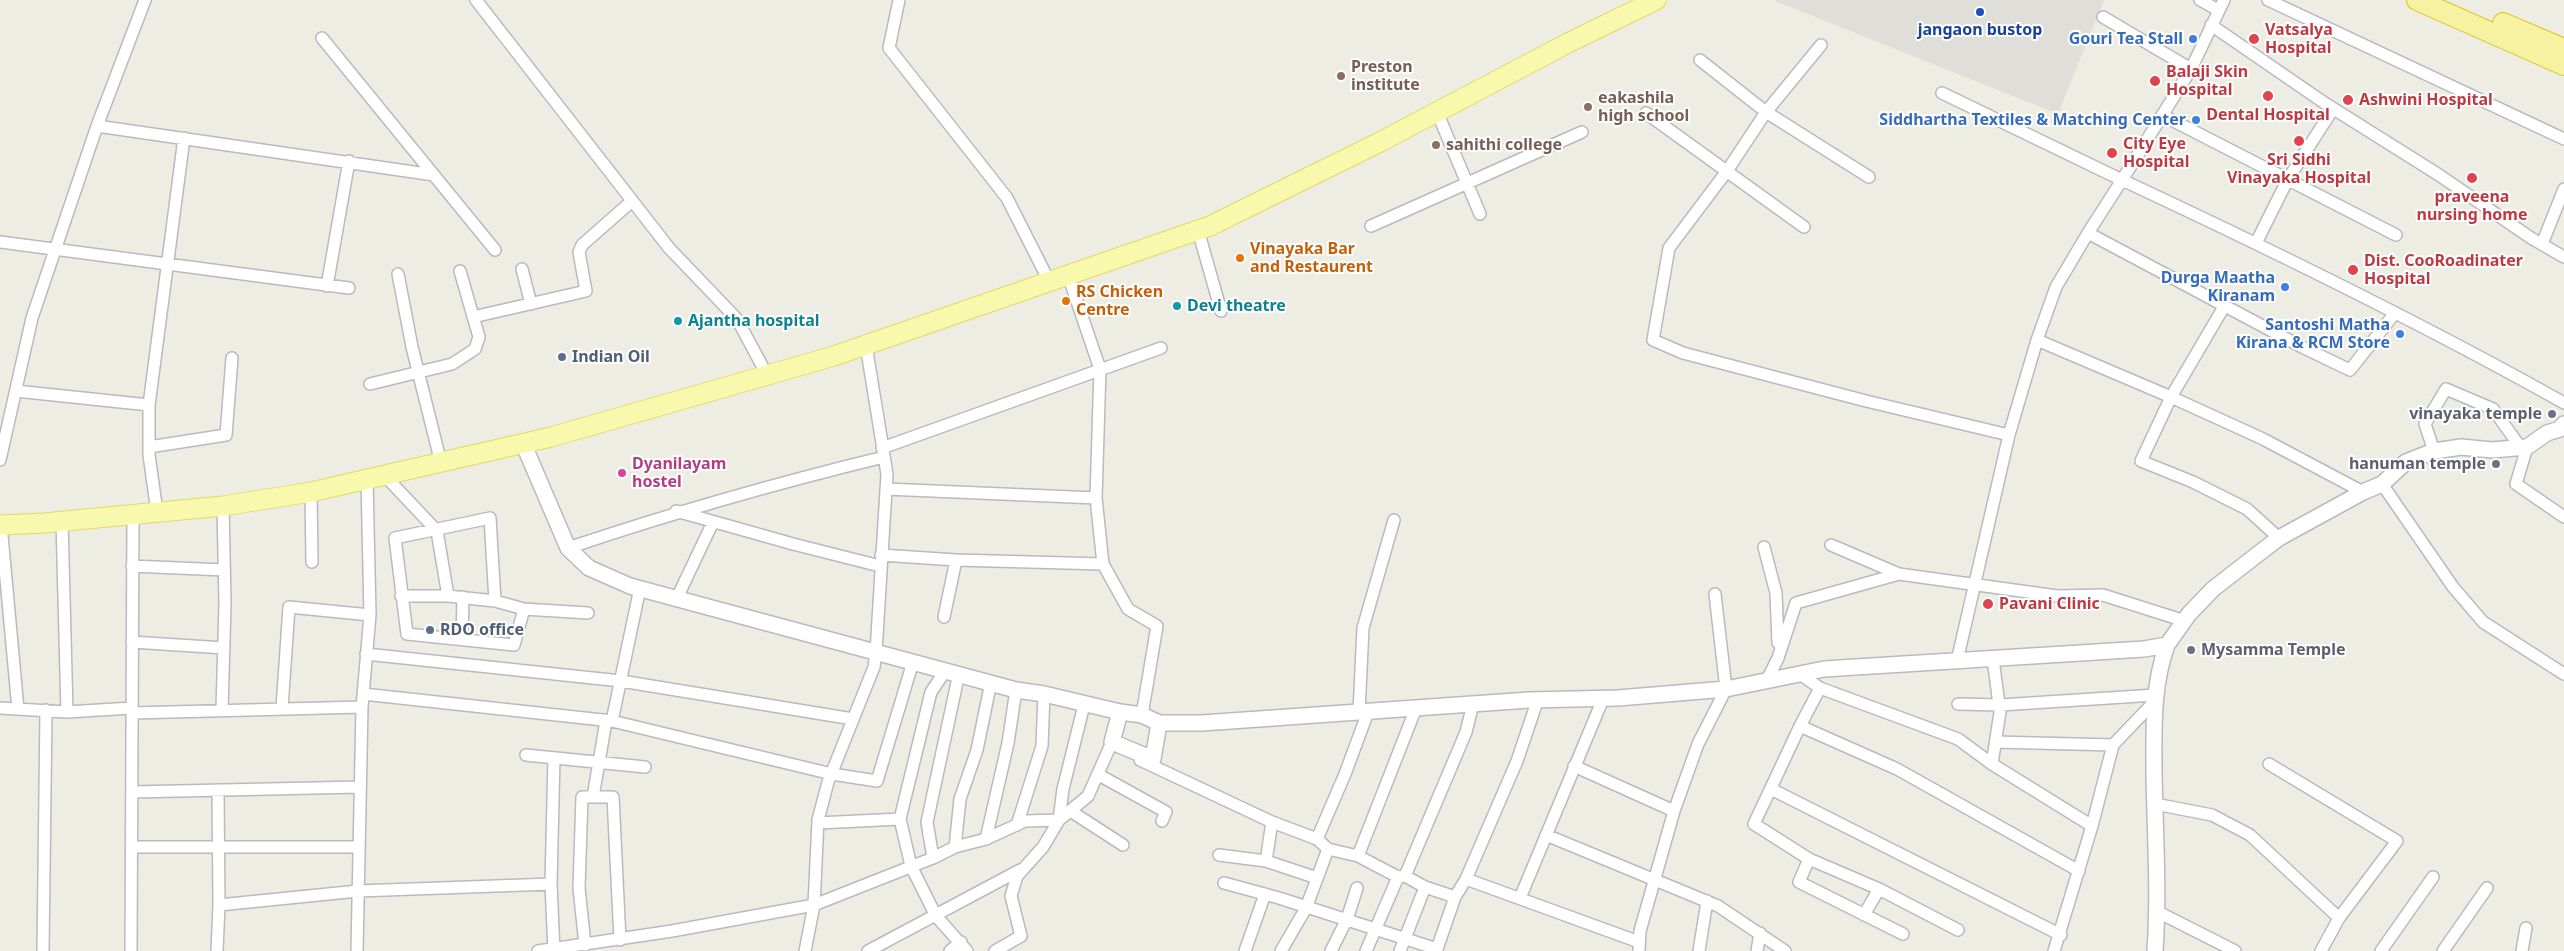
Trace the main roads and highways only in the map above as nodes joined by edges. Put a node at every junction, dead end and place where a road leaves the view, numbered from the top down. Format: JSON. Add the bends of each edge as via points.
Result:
{"nodes":[{"id":1,"x":1656,"y":0,"type":"edge"},
{"id":2,"x":2417,"y":0,"type":"edge"},
{"id":3,"x":2449,"y":0,"type":"edge"},
{"id":4,"x":2564,"y":49,"type":"edge"},
{"id":5,"x":2564,"y":65,"type":"edge"},
{"id":6,"x":1,"y":525,"type":"edge"}],
"edges":[{"from":1,"to":6,"type":"main road","via":[[1362,151],[1198,230],[866,345],[523,443],[386,477],[223,506]]},
{"from":2,"to":5,"type":"highway"},
{"from":3,"to":4,"type":"highway"}]}
